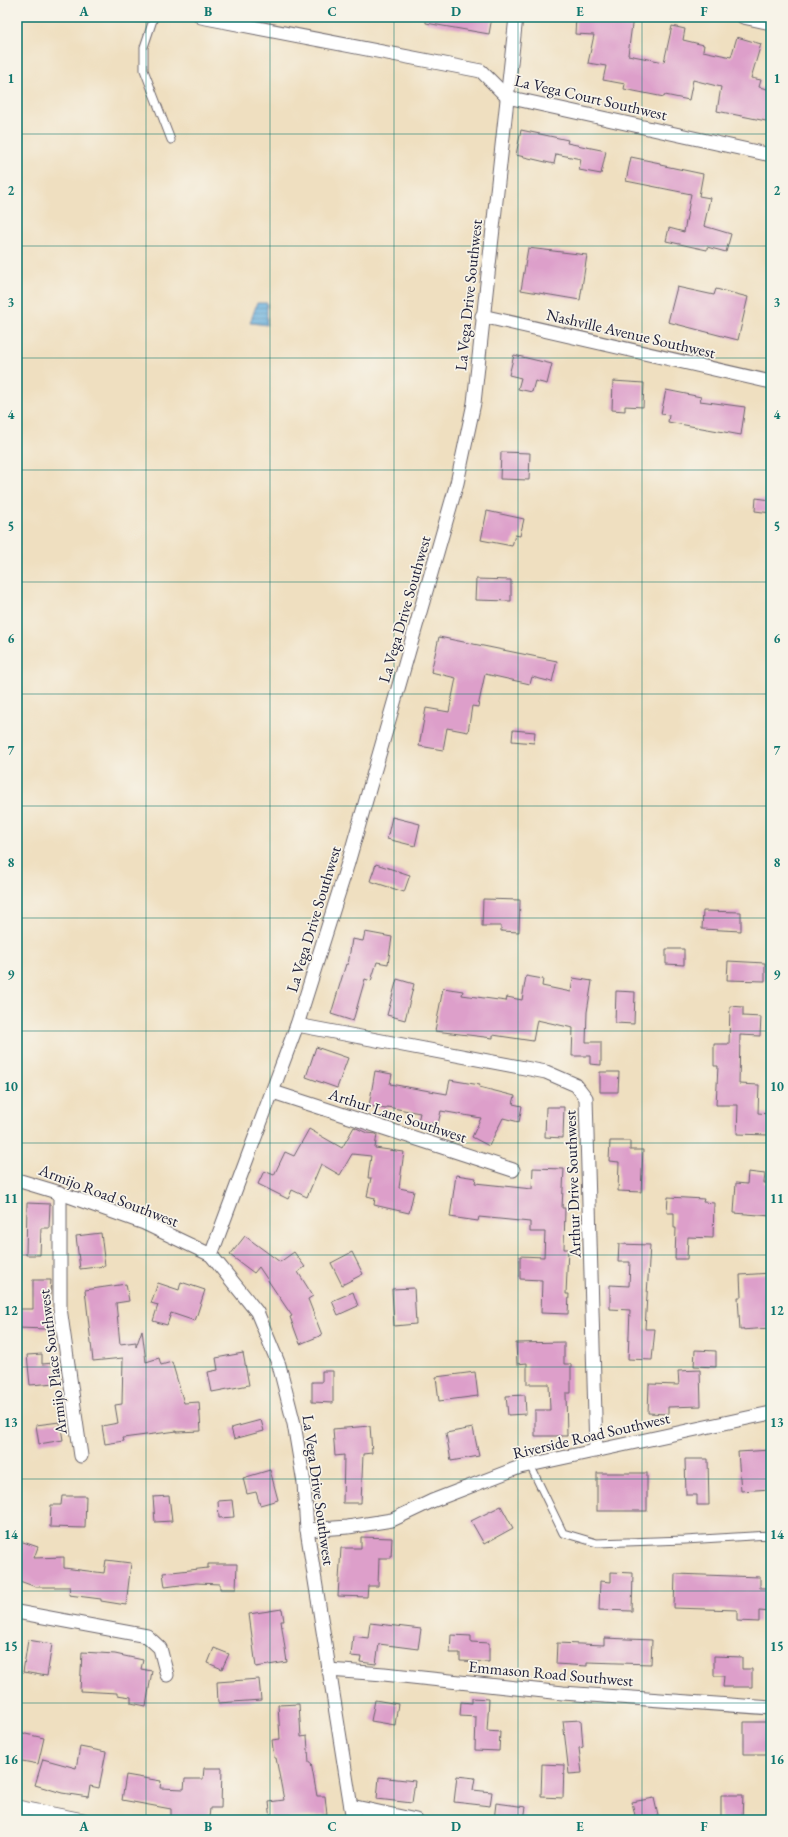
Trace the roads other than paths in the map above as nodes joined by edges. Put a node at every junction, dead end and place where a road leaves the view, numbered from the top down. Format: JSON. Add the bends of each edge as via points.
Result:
{"nodes":[{"id":1,"x":154,"y":17,"type":"edge"},
{"id":2,"x":200,"y":17,"type":"edge"},
{"id":3,"x":516,"y":17,"type":"edge"},
{"id":4,"x":743,"y":17,"type":"edge"},
{"id":5,"x":771,"y":24,"type":"edge"},
{"id":6,"x":507,"y":97,"type":"junction"},
{"id":7,"x":171,"y":140,"type":"dead end"},
{"id":8,"x":771,"y":155,"type":"edge"},
{"id":9,"x":482,"y":316,"type":"junction"},
{"id":10,"x":771,"y":382,"type":"edge"},
{"id":11,"x":297,"y":1025,"type":"junction"},
{"id":12,"x":273,"y":1092,"type":"junction"},
{"id":13,"x":513,"y":1170,"type":"dead end"},
{"id":14,"x":17,"y":1180,"type":"edge"},
{"id":15,"x":60,"y":1193,"type":"junction"},
{"id":16,"x":211,"y":1255,"type":"junction"},
{"id":17,"x":771,"y":1413,"type":"edge"},
{"id":18,"x":596,"y":1451,"type":"junction"},
{"id":19,"x":81,"y":1456,"type":"dead end"},
{"id":20,"x":530,"y":1465,"type":"junction"},
{"id":21,"x":307,"y":1530,"type":"junction"},
{"id":22,"x":771,"y":1535,"type":"edge"},
{"id":23,"x":17,"y":1612,"type":"edge"},
{"id":24,"x":328,"y":1670,"type":"junction"},
{"id":25,"x":167,"y":1675,"type":"dead end"},
{"id":26,"x":771,"y":1708,"type":"edge"},
{"id":27,"x":351,"y":1806,"type":"junction"},
{"id":28,"x":17,"y":1807,"type":"edge"},
{"id":29,"x":83,"y":1820,"type":"edge"},
{"id":30,"x":353,"y":1820,"type":"edge"},
{"id":31,"x":416,"y":1820,"type":"edge"}],
"edges":[{"from":1,"to":7,"type":"lane","via":[[144,47],[144,70]]},
{"from":2,"to":6,"type":"street","name":"La Vega Court Southwest","via":[[481,71]]},
{"from":3,"to":6,"type":"street","name":"La Vega Drive Southwest"},
{"from":4,"to":5,"type":"street"},
{"from":6,"to":8,"type":"street","name":"La Vega Court Southwest"},
{"from":6,"to":9,"type":"street","name":"La Vega Drive Southwest"},
{"from":9,"to":10,"type":"street","name":"Nashville Avenue Southwest"},
{"from":9,"to":11,"type":"street","name":"La Vega Drive Southwest","via":[[474,403],[457,483],[348,863]]},
{"from":11,"to":12,"type":"street","name":"La Vega Drive Southwest"},
{"from":11,"to":18,"type":"street","name":"Arthur Drive Southwest","via":[[546,1072],[576,1085],[586,1098]]},
{"from":12,"to":13,"type":"street","name":"Arthur Lane Southwest"},
{"from":12,"to":16,"type":"street","name":"La Vega Drive Southwest"},
{"from":14,"to":15,"type":"street","name":"Armijo Road Southwest"},
{"from":15,"to":16,"type":"street","name":"Armijo Road Southwest","via":[[144,1223]]},
{"from":15,"to":19,"type":"street","name":"Armijo Place Southwest","via":[[60,1308]]},
{"from":16,"to":21,"type":"street","name":"La Vega Drive Southwest","via":[[257,1312],[279,1365],[294,1424],[304,1483]]},
{"from":17,"to":18,"type":"street","name":"Riverside Road Southwest"},
{"from":18,"to":20,"type":"street","name":"Riverside Road Southwest"},
{"from":20,"to":21,"type":"street","name":"Riverside Road Southwest","via":[[432,1501],[392,1520],[348,1528]]},
{"from":20,"to":22,"type":"lane","via":[[563,1533],[597,1543]]},
{"from":21,"to":24,"type":"street","name":"La Vega Drive Southwest"},
{"from":23,"to":25,"type":"street","via":[[148,1636],[160,1648]]},
{"from":24,"to":26,"type":"street","name":"Emmason Road Southwest","via":[[563,1693]]},
{"from":24,"to":27,"type":"street","name":"La Vega Drive Southwest"},
{"from":27,"to":30,"type":"street","name":"La Vega Drive Southwest"},
{"from":27,"to":31,"type":"street"},
{"from":28,"to":29,"type":"street"}]}
